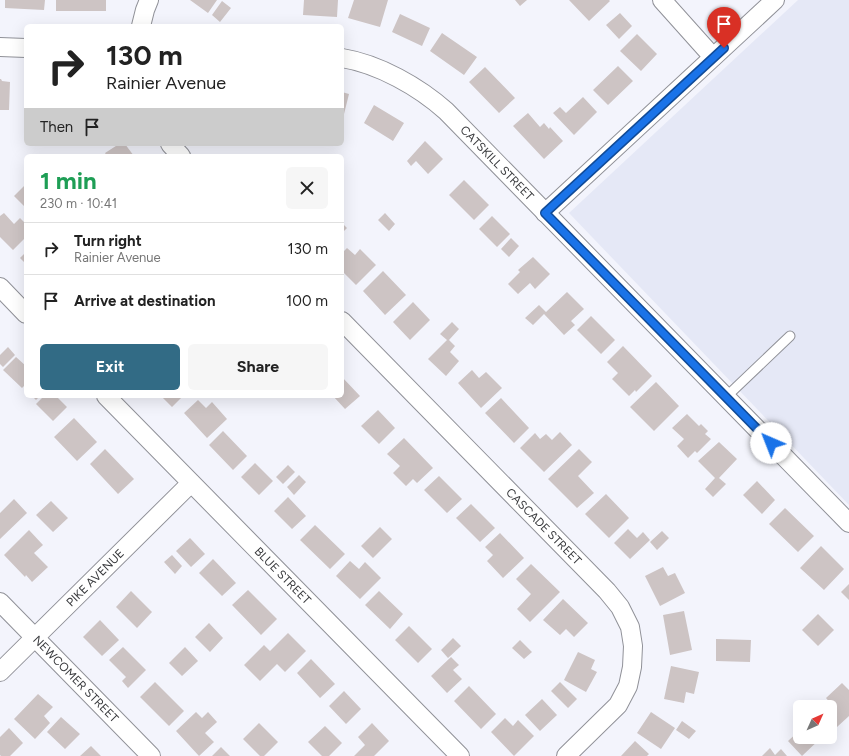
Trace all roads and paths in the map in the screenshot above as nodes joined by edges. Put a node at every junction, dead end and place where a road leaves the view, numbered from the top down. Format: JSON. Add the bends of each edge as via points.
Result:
{"nodes":[{"id":1,"x":149,"y":0,"type":"edge"},
{"id":2,"x":662,"y":0,"type":"edge"},
{"id":3,"x":775,"y":0,"type":"edge"},
{"id":4,"x":141,"y":24,"type":"edge"},
{"id":5,"x":0,"y":47,"type":"edge"},
{"id":6,"x":24,"y":48,"type":"edge"},
{"id":7,"x":713,"y":57,"type":"junction"},
{"id":8,"x":344,"y":59,"type":"edge"},
{"id":9,"x":172,"y":146,"type":"edge"},
{"id":10,"x":179,"y":154,"type":"edge"},
{"id":11,"x":545,"y":213,"type":"junction"},
{"id":12,"x":0,"y":287,"type":"edge"},
{"id":13,"x":24,"y":312,"type":"edge"},
{"id":14,"x":344,"y":323,"type":"edge"},
{"id":15,"x":790,"y":336,"type":"dead end"},
{"id":16,"x":726,"y":397,"type":"junction"},
{"id":17,"x":108,"y":398,"type":"edge"},
{"id":18,"x":192,"y":483,"type":"junction"},
{"id":19,"x":849,"y":522,"type":"edge"},
{"id":20,"x":0,"y":602,"type":"edge"},
{"id":21,"x":34,"y":637,"type":"junction"},
{"id":22,"x":0,"y":672,"type":"edge"},
{"id":23,"x":151,"y":756,"type":"edge"},
{"id":24,"x":460,"y":756,"type":"edge"},
{"id":25,"x":566,"y":756,"type":"edge"}],
"edges":[{"from":1,"to":4,"type":"street"},
{"from":2,"to":7,"type":"street"},
{"from":3,"to":7,"type":"street"},
{"from":5,"to":6,"type":"street"},
{"from":7,"to":11,"type":"street"},
{"from":8,"to":11,"type":"street","name":"CATSKILL STREET","via":[[382,70],[431,98]]},
{"from":9,"to":10,"type":"street"},
{"from":11,"to":16,"type":"street","name":"CATSKILL STREET"},
{"from":12,"to":13,"type":"street"},
{"from":14,"to":25,"type":"street","name":"CASCADE STREET","via":[[620,607],[630,627],[633,646],[628,686],[618,705]]},
{"from":15,"to":16,"type":"lane"},
{"from":16,"to":19,"type":"street","name":"CATSKILL STREET"},
{"from":17,"to":18,"type":"street","name":"BLUE STREET"},
{"from":18,"to":21,"type":"street","name":"PIKE AVENUE"},
{"from":18,"to":24,"type":"street","name":"BLUE STREET"},
{"from":20,"to":21,"type":"street","name":"NEWCOMER STREET"},
{"from":21,"to":22,"type":"street","name":"PIKE AVENUE"},
{"from":21,"to":23,"type":"street","name":"NEWCOMER STREET"}]}
